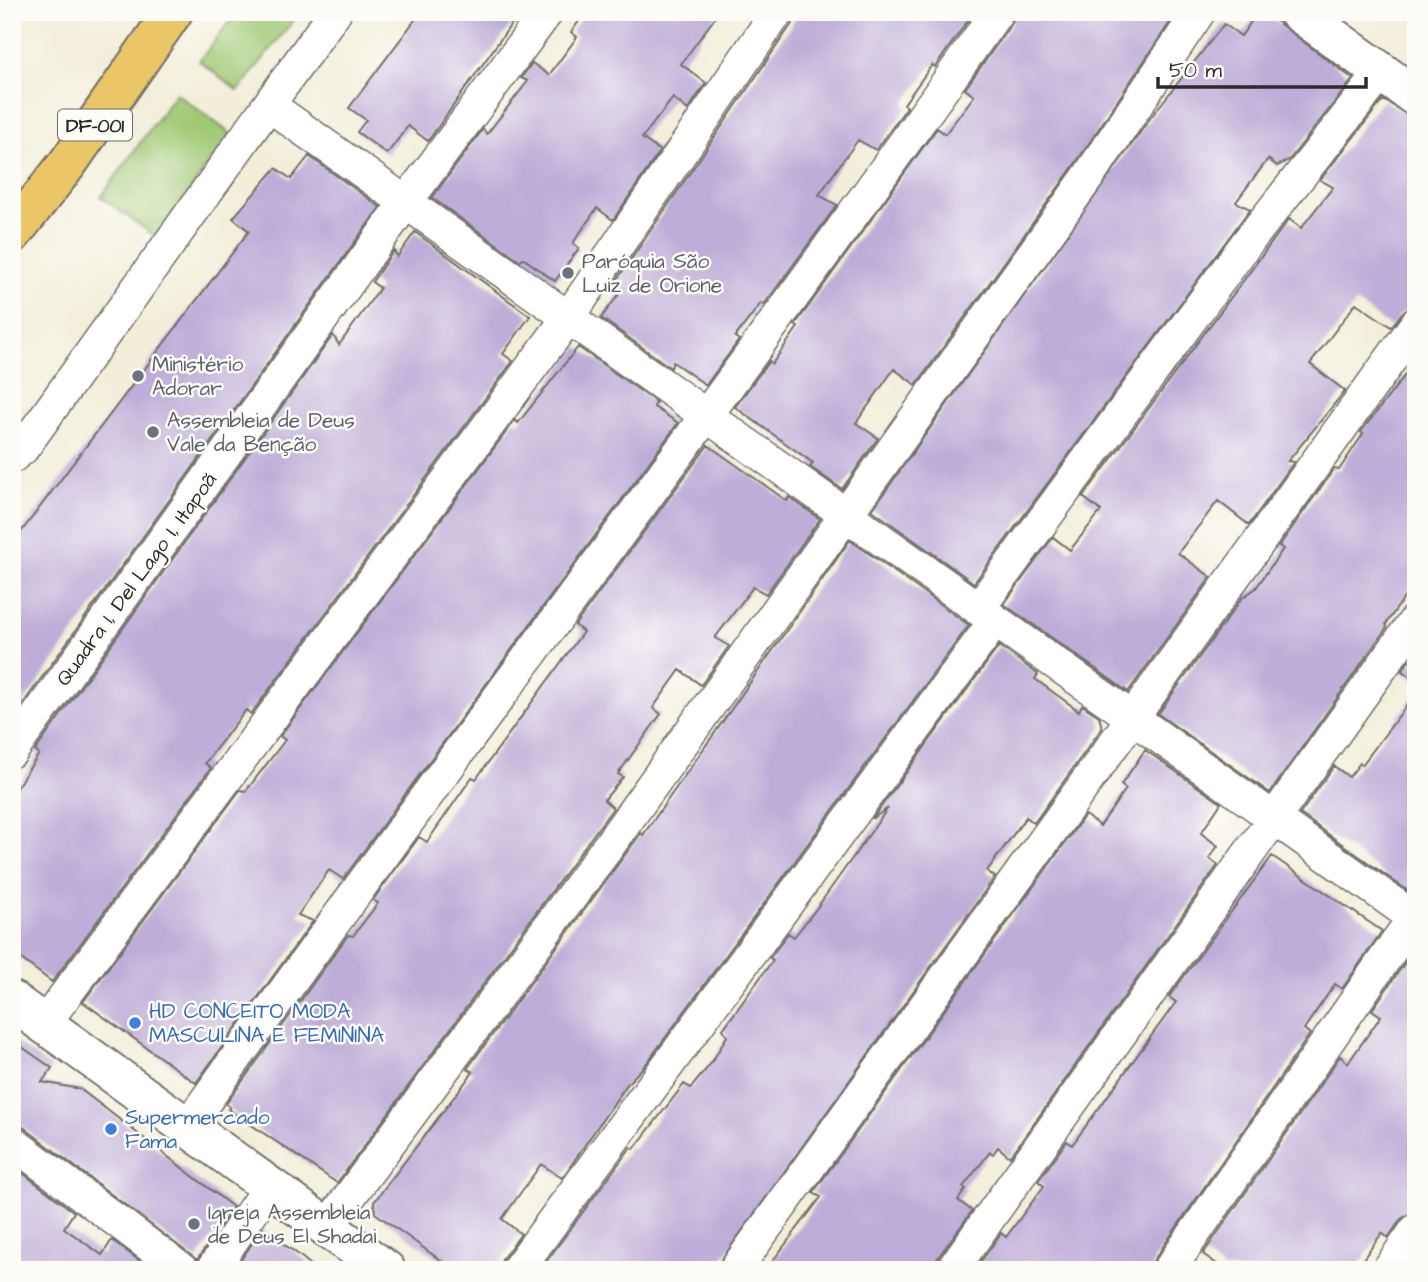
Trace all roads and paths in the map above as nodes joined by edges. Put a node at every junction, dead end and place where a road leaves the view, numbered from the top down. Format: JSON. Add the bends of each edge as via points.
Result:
{"nodes":[{"id":1,"x":173,"y":12,"type":"edge"},
{"id":2,"x":335,"y":12,"type":"edge"},
{"id":3,"x":547,"y":12,"type":"edge"},
{"id":4,"x":778,"y":12,"type":"edge"},
{"id":5,"x":997,"y":12,"type":"edge"},
{"id":6,"x":1199,"y":12,"type":"edge"},
{"id":7,"x":1297,"y":12,"type":"edge"},
{"id":8,"x":1382,"y":72,"type":"junction"},
{"id":9,"x":1416,"y":97,"type":"edge"},
{"id":10,"x":270,"y":106,"type":"junction"},
{"id":11,"x":406,"y":202,"type":"junction"},
{"id":12,"x":12,"y":234,"type":"edge"},
{"id":13,"x":568,"y":318,"type":"junction"},
{"id":14,"x":1416,"y":324,"type":"edge"},
{"id":15,"x":706,"y":416,"type":"junction"},
{"id":16,"x":12,"y":457,"type":"edge"},
{"id":17,"x":845,"y":514,"type":"junction"},
{"id":18,"x":987,"y":615,"type":"junction"},
{"id":19,"x":1416,"y":620,"type":"edge"},
{"id":20,"x":1133,"y":719,"type":"junction"},
{"id":21,"x":12,"y":751,"type":"edge"},
{"id":22,"x":1273,"y":818,"type":"junction"},
{"id":23,"x":1415,"y":917,"type":"edge"},
{"id":24,"x":12,"y":1001,"type":"edge"},
{"id":25,"x":44,"y":1024,"type":"junction"},
{"id":26,"x":187,"y":1128,"type":"junction"},
{"id":27,"x":12,"y":1142,"type":"edge"},
{"id":28,"x":270,"y":1185,"type":"junction"},
{"id":29,"x":327,"y":1227,"type":"junction"},
{"id":30,"x":1416,"y":1230,"type":"edge"},
{"id":31,"x":182,"y":1270,"type":"edge"},
{"id":32,"x":212,"y":1270,"type":"edge"},
{"id":33,"x":386,"y":1270,"type":"edge"},
{"id":34,"x":517,"y":1270,"type":"edge"},
{"id":35,"x":735,"y":1270,"type":"edge"},
{"id":36,"x":952,"y":1270,"type":"edge"},
{"id":37,"x":1169,"y":1270,"type":"edge"},
{"id":38,"x":1388,"y":1270,"type":"edge"}],
"edges":[{"from":1,"to":12,"type":"main road","number":"DF-001","via":[[68,163]]},
{"from":2,"to":10,"type":"street"},
{"from":3,"to":11,"type":"street","name":"Quadra 1, Del Lago I, Itapoã"},
{"from":4,"to":13,"type":"street"},
{"from":5,"to":15,"type":"street","via":[[836,242]]},
{"from":6,"to":17,"type":"street","via":[[1088,177]]},
{"from":7,"to":8,"type":"street"},
{"from":8,"to":9,"type":"street"},
{"from":8,"to":18,"type":"street","via":[[1246,244]]},
{"from":10,"to":11,"type":"street"},
{"from":10,"to":16,"type":"street","via":[[23,448]]},
{"from":11,"to":13,"type":"street"},
{"from":11,"to":21,"type":"street","name":"Quadra 1, Del Lago I, Itapoã"},
{"from":13,"to":15,"type":"street"},
{"from":13,"to":25,"type":"street"},
{"from":14,"to":20,"type":"street"},
{"from":15,"to":17,"type":"street"},
{"from":15,"to":26,"type":"street","via":[[340,912]]},
{"from":17,"to":18,"type":"street"},
{"from":17,"to":29,"type":"street","via":[[610,844]]},
{"from":18,"to":20,"type":"street"},
{"from":18,"to":34,"type":"street"},
{"from":19,"to":22,"type":"street"},
{"from":20,"to":22,"type":"street"},
{"from":20,"to":35,"type":"street"},
{"from":22,"to":23,"type":"street"},
{"from":22,"to":36,"type":"street"},
{"from":23,"to":37,"type":"street"},
{"from":24,"to":25,"type":"street"},
{"from":25,"to":26,"type":"street"},
{"from":26,"to":28,"type":"street"},
{"from":27,"to":31,"type":"street"},
{"from":28,"to":29,"type":"street"},
{"from":28,"to":32,"type":"street"},
{"from":29,"to":33,"type":"street"},
{"from":30,"to":38,"type":"street"}]}
